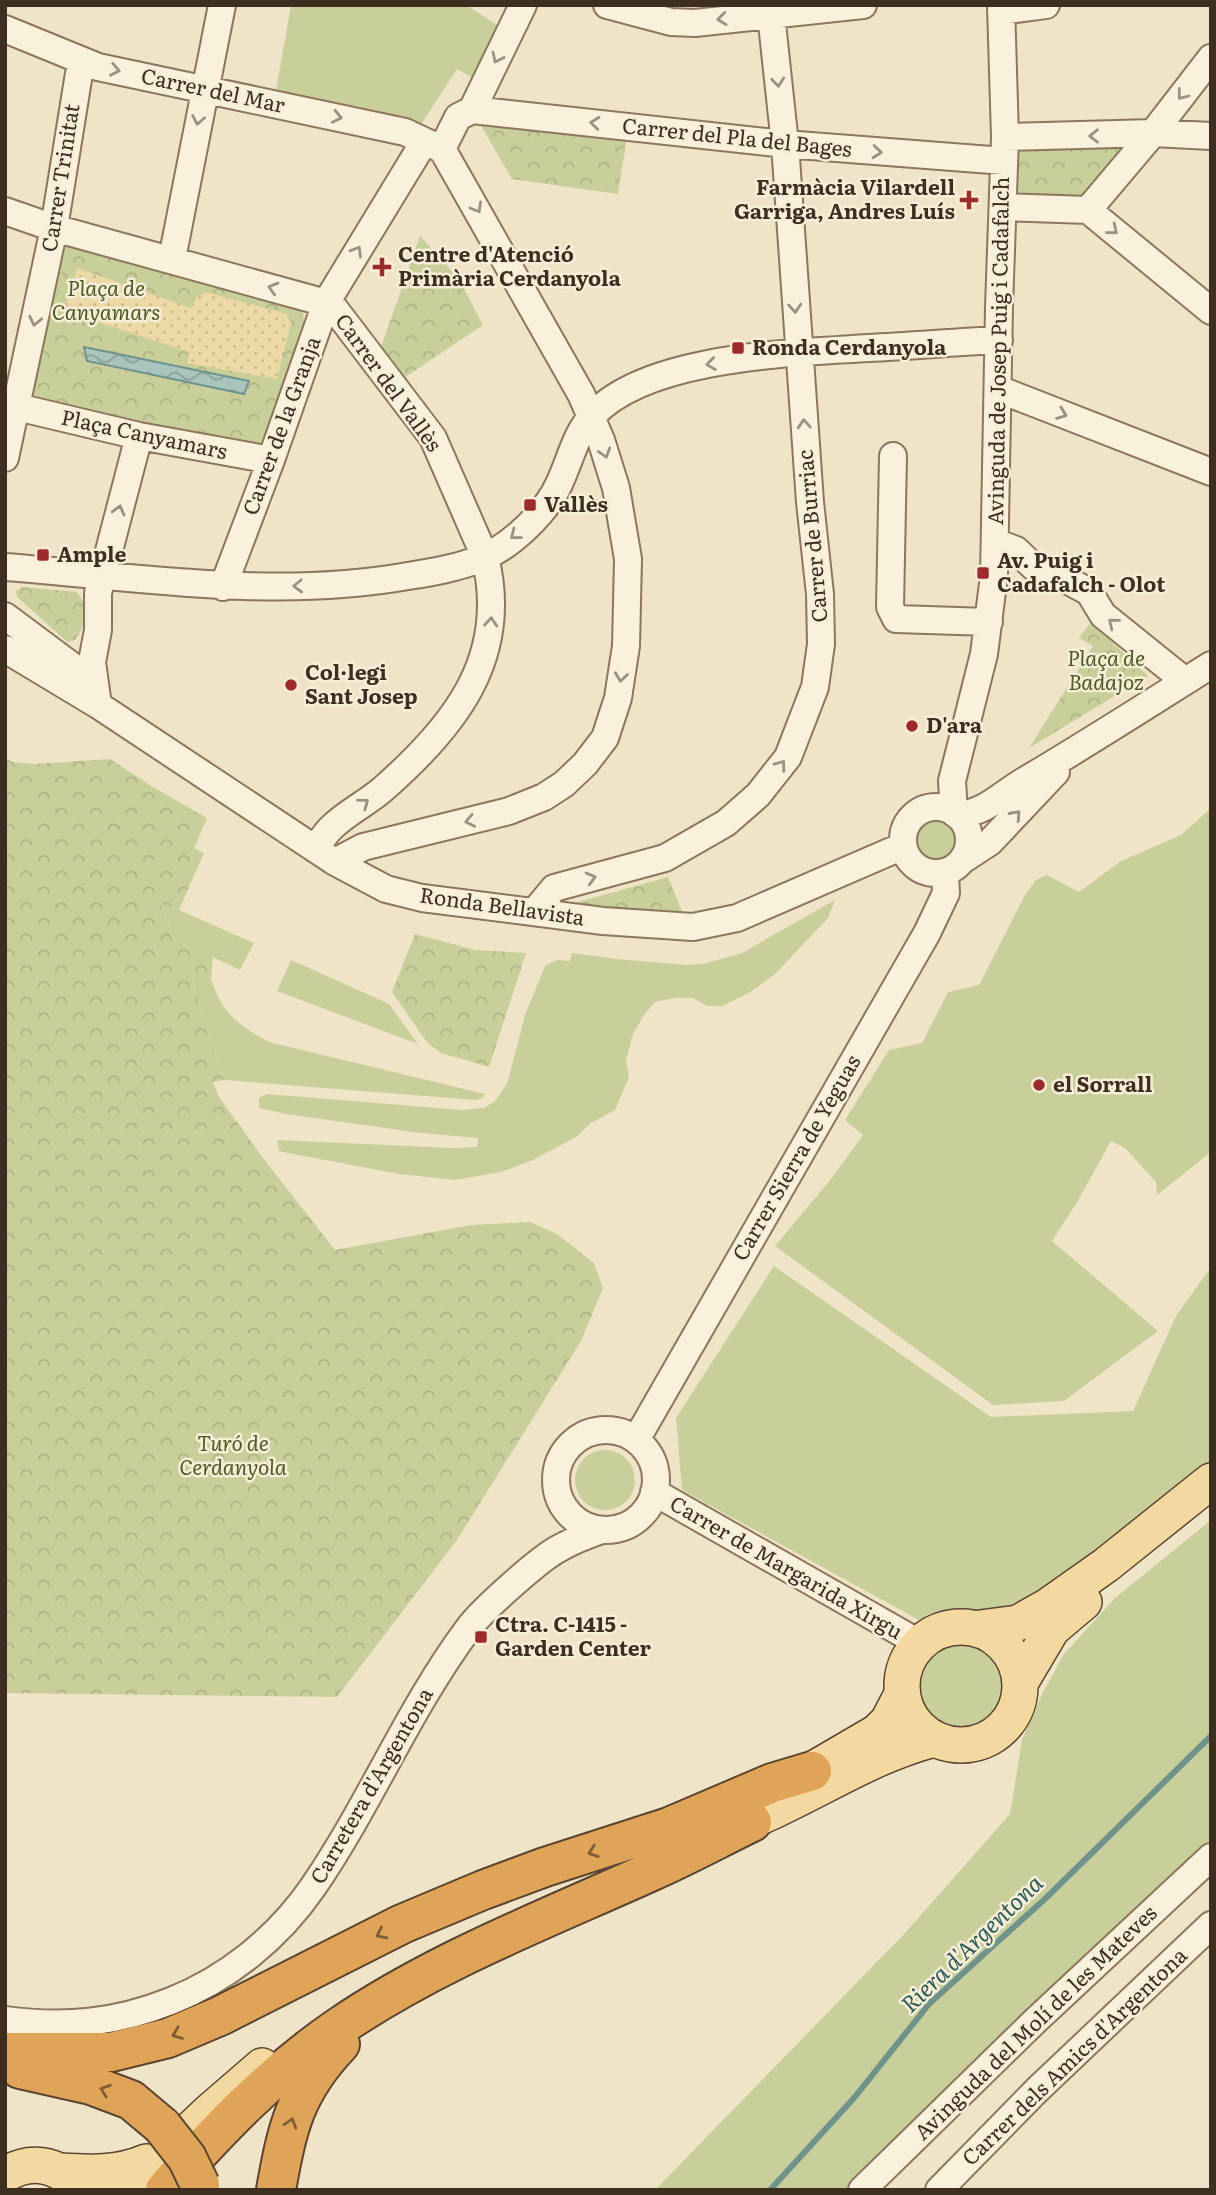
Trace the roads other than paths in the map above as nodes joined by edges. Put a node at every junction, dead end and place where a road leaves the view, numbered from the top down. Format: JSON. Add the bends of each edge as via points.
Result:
{"nodes":[{"id":1,"x":222,"y":5,"type":"edge"},
{"id":2,"x":523,"y":5,"type":"edge"},
{"id":3,"x":607,"y":5,"type":"edge"},
{"id":4,"x":863,"y":5,"type":"edge"},
{"id":5,"x":1046,"y":5,"type":"edge"},
{"id":6,"x":1001,"y":8,"type":"edge"},
{"id":7,"x":770,"y":9,"type":"edge"},
{"id":8,"x":5,"y":29,"type":"edge"},
{"id":9,"x":1211,"y":58,"type":"edge"},
{"id":10,"x":81,"y":61,"type":"junction"},
{"id":11,"x":204,"y":88,"type":"junction"},
{"id":12,"x":472,"y":110,"type":"junction"},
{"id":13,"x":1153,"y":133,"type":"junction"},
{"id":14,"x":1211,"y":136,"type":"edge"},
{"id":15,"x":785,"y":144,"type":"junction"},
{"id":16,"x":433,"y":146,"type":"junction"},
{"id":17,"x":1004,"y":149,"type":"junction"},
{"id":18,"x":1003,"y":207,"type":"junction"},
{"id":19,"x":1088,"y":210,"type":"junction"},
{"id":20,"x":5,"y":211,"type":"edge"},
{"id":21,"x":54,"y":228,"type":"junction"},
{"id":22,"x":172,"y":259,"type":"junction"},
{"id":23,"x":326,"y":303,"type":"junction"},
{"id":24,"x":1211,"y":311,"type":"edge"},
{"id":25,"x":999,"y":340,"type":"junction"},
{"id":26,"x":798,"y":353,"type":"junction"},
{"id":27,"x":999,"y":389,"type":"junction"},
{"id":28,"x":17,"y":407,"type":"junction"},
{"id":29,"x":592,"y":416,"type":"junction"},
{"id":30,"x":139,"y":436,"type":"junction"},
{"id":31,"x":892,"y":456,"type":"dead end"},
{"id":32,"x":5,"y":458,"type":"edge"},
{"id":33,"x":271,"y":460,"type":"junction"},
{"id":34,"x":1211,"y":472,"type":"edge"},
{"id":35,"x":995,"y":542,"type":"junction"},
{"id":36,"x":485,"y":557,"type":"junction"},
{"id":37,"x":8,"y":569,"type":"edge"},
{"id":38,"x":102,"y":576,"type":"junction"},
{"id":39,"x":223,"y":587,"type":"junction"},
{"id":40,"x":5,"y":616,"type":"edge"},
{"id":41,"x":989,"y":622,"type":"junction"},
{"id":42,"x":98,"y":629,"type":"junction"},
{"id":43,"x":6,"y":649,"type":"edge"},
{"id":44,"x":61,"y":657,"type":"junction"},
{"id":45,"x":1211,"y":665,"type":"edge"},
{"id":46,"x":1185,"y":681,"type":"junction"},
{"id":47,"x":98,"y":705,"type":"junction"},
{"id":48,"x":962,"y":735,"type":"junction"},
{"id":49,"x":1079,"y":748,"type":"junction"},
{"id":50,"x":1014,"y":787,"type":"junction"},
{"id":51,"x":920,"y":811,"type":"junction"},
{"id":52,"x":956,"y":814,"type":"junction"},
{"id":53,"x":904,"y":846,"type":"junction"},
{"id":54,"x":325,"y":856,"type":"junction"},
{"id":55,"x":955,"y":866,"type":"junction"},
{"id":56,"x":536,"y":911,"type":"junction"},
{"id":57,"x":636,"y":1440,"type":"junction"},
{"id":58,"x":1211,"y":1481,"type":"edge"},
{"id":59,"x":654,"y":1492,"type":"junction"},
{"id":60,"x":1211,"y":1499,"type":"edge"},
{"id":61,"x":564,"y":1507,"type":"junction"},
{"id":62,"x":602,"y":1530,"type":"junction"},
{"id":63,"x":556,"y":1550,"type":"junction"},
{"id":64,"x":980,"y":1628,"type":"junction"},
{"id":65,"x":919,"y":1643,"type":"junction"},
{"id":66,"x":1020,"y":1683,"type":"junction"},
{"id":67,"x":901,"y":1696,"type":"junction"},
{"id":68,"x":934,"y":1739,"type":"junction"},
{"id":69,"x":812,"y":1771,"type":"junction"},
{"id":70,"x":752,"y":1822,"type":"joint"},
{"id":71,"x":1211,"y":1857,"type":"edge"},
{"id":72,"x":650,"y":1863,"type":"junction"},
{"id":73,"x":1211,"y":1925,"type":"edge"},
{"id":74,"x":5,"y":2020,"type":"edge"},
{"id":75,"x":5,"y":2052,"type":"edge"},
{"id":76,"x":5,"y":2066,"type":"edge"},
{"id":77,"x":168,"y":2136,"type":"junction"},
{"id":78,"x":5,"y":2175,"type":"edge"},
{"id":79,"x":70,"y":2181,"type":"edge"},
{"id":80,"x":188,"y":2188,"type":"edge"},
{"id":81,"x":120,"y":2190,"type":"edge"},
{"id":82,"x":276,"y":2190,"type":"edge"},
{"id":83,"x":862,"y":2190,"type":"edge"},
{"id":84,"x":939,"y":2190,"type":"edge"}],
"edges":[{"from":1,"to":11,"type":"street"},
{"from":2,"to":12,"type":"street","name":"Carrer de la Granja","one_way":true},
{"from":7,"to":3,"type":"street","one_way":true,"via":[[695,23],[671,22]]},
{"from":4,"to":7,"type":"street"},
{"from":5,"to":6,"type":"street"},
{"from":6,"to":17,"type":"street","name":"Avinguda de Josep Puig i Cadafalch"},
{"from":7,"to":15,"type":"street","name":"Carrer de Burriac","one_way":true},
{"from":8,"to":10,"type":"street","name":"Carrer del Mar"},
{"from":9,"to":13,"type":"street","one_way":true},
{"from":10,"to":11,"type":"street","name":"Carrer del Mar","one_way":true},
{"from":10,"to":21,"type":"street","name":"Carrer Trinitat"},
{"from":11,"to":16,"type":"street","name":"Carrer del Mar","one_way":true,"via":[[405,132]]},
{"from":11,"to":22,"type":"street","one_way":true},
{"from":15,"to":12,"type":"street","name":"Carrer del Pla del Bages","one_way":true},
{"from":12,"to":16,"type":"street","name":"Carrer de la Granja","via":[[458,117]]},
{"from":13,"to":14,"type":"street","name":"Carrer del Pla del Bages"},
{"from":13,"to":17,"type":"street","name":"Carrer del Pla del Bages","one_way":true},
{"from":13,"to":19,"type":"street"},
{"from":15,"to":17,"type":"street","name":"Carrer del Pla del Bages","one_way":true},
{"from":15,"to":26,"type":"street","name":"Carrer de Burriac","one_way":true},
{"from":23,"to":16,"type":"street","name":"Carrer de la Granja","one_way":true},
{"from":16,"to":29,"type":"street","one_way":true},
{"from":17,"to":18,"type":"street","name":"Avinguda de Josep Puig i Cadafalch"},
{"from":18,"to":19,"type":"street"},
{"from":18,"to":25,"type":"street","name":"Avinguda de Josep Puig i Cadafalch"},
{"from":19,"to":24,"type":"street","one_way":true},
{"from":20,"to":21,"type":"street","name":"Carrer del Vallès"},
{"from":21,"to":22,"type":"street","name":"Carrer del Vallès"},
{"from":21,"to":28,"type":"street","name":"Carrer Trinitat","one_way":true},
{"from":23,"to":22,"type":"street","name":"Carrer del Vallès","one_way":true},
{"from":23,"to":33,"type":"street","name":"Carrer de la Granja"},
{"from":23,"to":36,"type":"street","name":"Carrer del Vallès","via":[[433,438]]},
{"from":25,"to":26,"type":"street"},
{"from":25,"to":27,"type":"street","name":"Avinguda de Josep Puig i Cadafalch"},
{"from":26,"to":29,"type":"street","one_way":true,"via":[[696,366],[653,378]]},
{"from":56,"to":26,"type":"street","name":"Carrer de Burriac","one_way":true,"via":[[554,888],[665,858],[726,823],[788,757],[815,687],[821,644],[821,594]]},
{"from":27,"to":34,"type":"street","one_way":true},
{"from":27,"to":35,"type":"street","name":"Avinguda de Josep Puig i Cadafalch"},
{"from":28,"to":30,"type":"street","name":"Plaça Canyamars"},
{"from":28,"to":32,"type":"street","name":"Carrer Trinitat"},
{"from":29,"to":36,"type":"street","one_way":true,"via":[[549,503],[530,524]]},
{"from":29,"to":54,"type":"street","one_way":true,"via":[[616,488],[628,559],[625,646],[618,698],[605,738],[585,764],[544,797],[509,811]]},
{"from":30,"to":33,"type":"street","name":"Plaça Canyamars"},
{"from":38,"to":30,"type":"street","one_way":true},
{"from":31,"to":41,"type":"street","via":[[890,607],[896,619]]},
{"from":33,"to":39,"type":"street","name":"Carrer de la Granja"},
{"from":35,"to":41,"type":"street","name":"Avinguda de Josep Puig i Cadafalch"},
{"from":46,"to":35,"type":"street","one_way":true,"via":[[1103,615],[1089,592],[1037,570],[1016,550]]},
{"from":36,"to":39,"type":"street","one_way":true,"via":[[454,568],[369,583]]},
{"from":54,"to":36,"type":"street","name":"Carrer del Vallès","one_way":true,"via":[[332,827],[382,790],[432,741],[475,681],[492,611]]},
{"from":37,"to":38,"type":"street"},
{"from":38,"to":39,"type":"street"},
{"from":38,"to":42,"type":"street"},
{"from":40,"to":44,"type":"street","name":"Ronda Bellavista"},
{"from":41,"to":48,"type":"street","name":"Avinguda de Josep Puig i Cadafalch"},
{"from":42,"to":44,"type":"street","via":[[85,645]]},
{"from":42,"to":47,"type":"street","via":[[92,662]]},
{"from":43,"to":44,"type":"street","name":"Ronda Bellavista","via":[[35,658]]},
{"from":43,"to":47,"type":"street","name":"Ronda Bellavista"},
{"from":44,"to":47,"type":"street","name":"Ronda Bellavista","via":[[76,669]]},
{"from":45,"to":46,"type":"street"},
{"from":46,"to":49,"type":"street"},
{"from":47,"to":54,"type":"street","name":"Ronda Bellavista"},
{"from":48,"to":50,"type":"street","via":[[962,765],[970,787],[979,793]]},
{"from":48,"to":51,"type":"street","name":"Avinguda de Josep Puig i Cadafalch"},
{"from":48,"to":52,"type":"street","name":"Avinguda de Josep Puig i Cadafalch","via":[[953,781]]},
{"from":49,"to":50,"type":"street"},
{"from":55,"to":49,"type":"street","one_way":true,"via":[[990,842]]},
{"from":50,"to":52,"type":"street","via":[[986,808]]},
{"from":51,"to":52,"type":"street","via":[[937,807]]},
{"from":51,"to":53,"type":"street","via":[[905,828]]},
{"from":52,"to":55,"type":"street","via":[[968,832],[968,850]]},
{"from":53,"to":55,"type":"street","via":[[915,866],[929,873]]},
{"from":53,"to":56,"type":"street","name":"Ronda Bellavista","via":[[718,923],[640,925]]},
{"from":54,"to":56,"type":"street","name":"Ronda Bellavista","via":[[386,889],[452,904]]},
{"from":55,"to":57,"type":"street","name":"Carrer Sierra de Yeguas","via":[[932,923]]},
{"from":57,"to":59,"type":"street","via":[[654,1469]]},
{"from":57,"to":61,"type":"street","via":[[603,1430],[579,1437],[569,1446],[557,1469],[558,1495]]},
{"from":58,"to":64,"type":"main road","via":[[1048,1606],[1018,1623]]},
{"from":59,"to":62,"type":"street","via":[[639,1517],[622,1527]]},
{"from":59,"to":65,"type":"street","name":"Carrer de Margarida Xirgu"},
{"from":60,"to":66,"type":"main road","via":[[1052,1629]]},
{"from":61,"to":62,"type":"street","via":[[587,1526]]},
{"from":61,"to":63,"type":"street"},
{"from":62,"to":63,"type":"street","name":"Carretera d'Argentona"},
{"from":63,"to":74,"type":"street","name":"Carretera d'Argentona","via":[[470,1627],[420,1703],[312,1889],[241,1963],[200,1989],[138,2014],[82,2024]]},
{"from":64,"to":65,"type":"main road","via":[[963,1625],[940,1630]]},
{"from":64,"to":66,"type":"main road","via":[[1009,1650]]},
{"from":65,"to":67,"type":"main road","via":[[905,1667]]},
{"from":66,"to":68,"type":"main road","via":[[1015,1709],[1000,1731],[968,1745]]},
{"from":67,"to":68,"type":"main road","via":[[907,1714]]},
{"from":67,"to":69,"type":"main road","via":[[877,1732]]},
{"from":68,"to":70,"type":"main road","via":[[884,1755]]},
{"from":69,"to":72,"type":"main road"},
{"from":69,"to":75,"type":"highway","one_way":true,"via":[[669,1827],[483,1890],[402,1924],[167,2038],[111,2052]]},
{"from":70,"to":72,"type":"highway"},
{"from":71,"to":83,"type":"street","name":"Avinguda del Molí de les Mateves"},
{"from":72,"to":77,"type":"main road","via":[[521,1911],[388,1978],[330,2014],[210,2111]]},
{"from":72,"to":80,"type":"highway","via":[[402,1988],[339,2027],[241,2109]]},
{"from":82,"to":72,"type":"highway","one_way":true,"via":[[290,2119],[303,2093],[319,2066],[358,2028],[427,1986],[627,1888]]},
{"from":73,"to":84,"type":"street","name":"Carrer dels Amics d'Argentona"},
{"from":77,"to":76,"type":"highway","one_way":true,"via":[[131,2100],[91,2085]]},
{"from":77,"to":79,"type":"main road","via":[[147,2162]]},
{"from":77,"to":80,"type":"highway","bridge":true,"via":[[187,2158]]},
{"from":77,"to":81,"type":"main road","via":[[146,2172]]},
{"from":78,"to":79,"type":"main road","via":[[15,2169],[48,2166]]}]}
